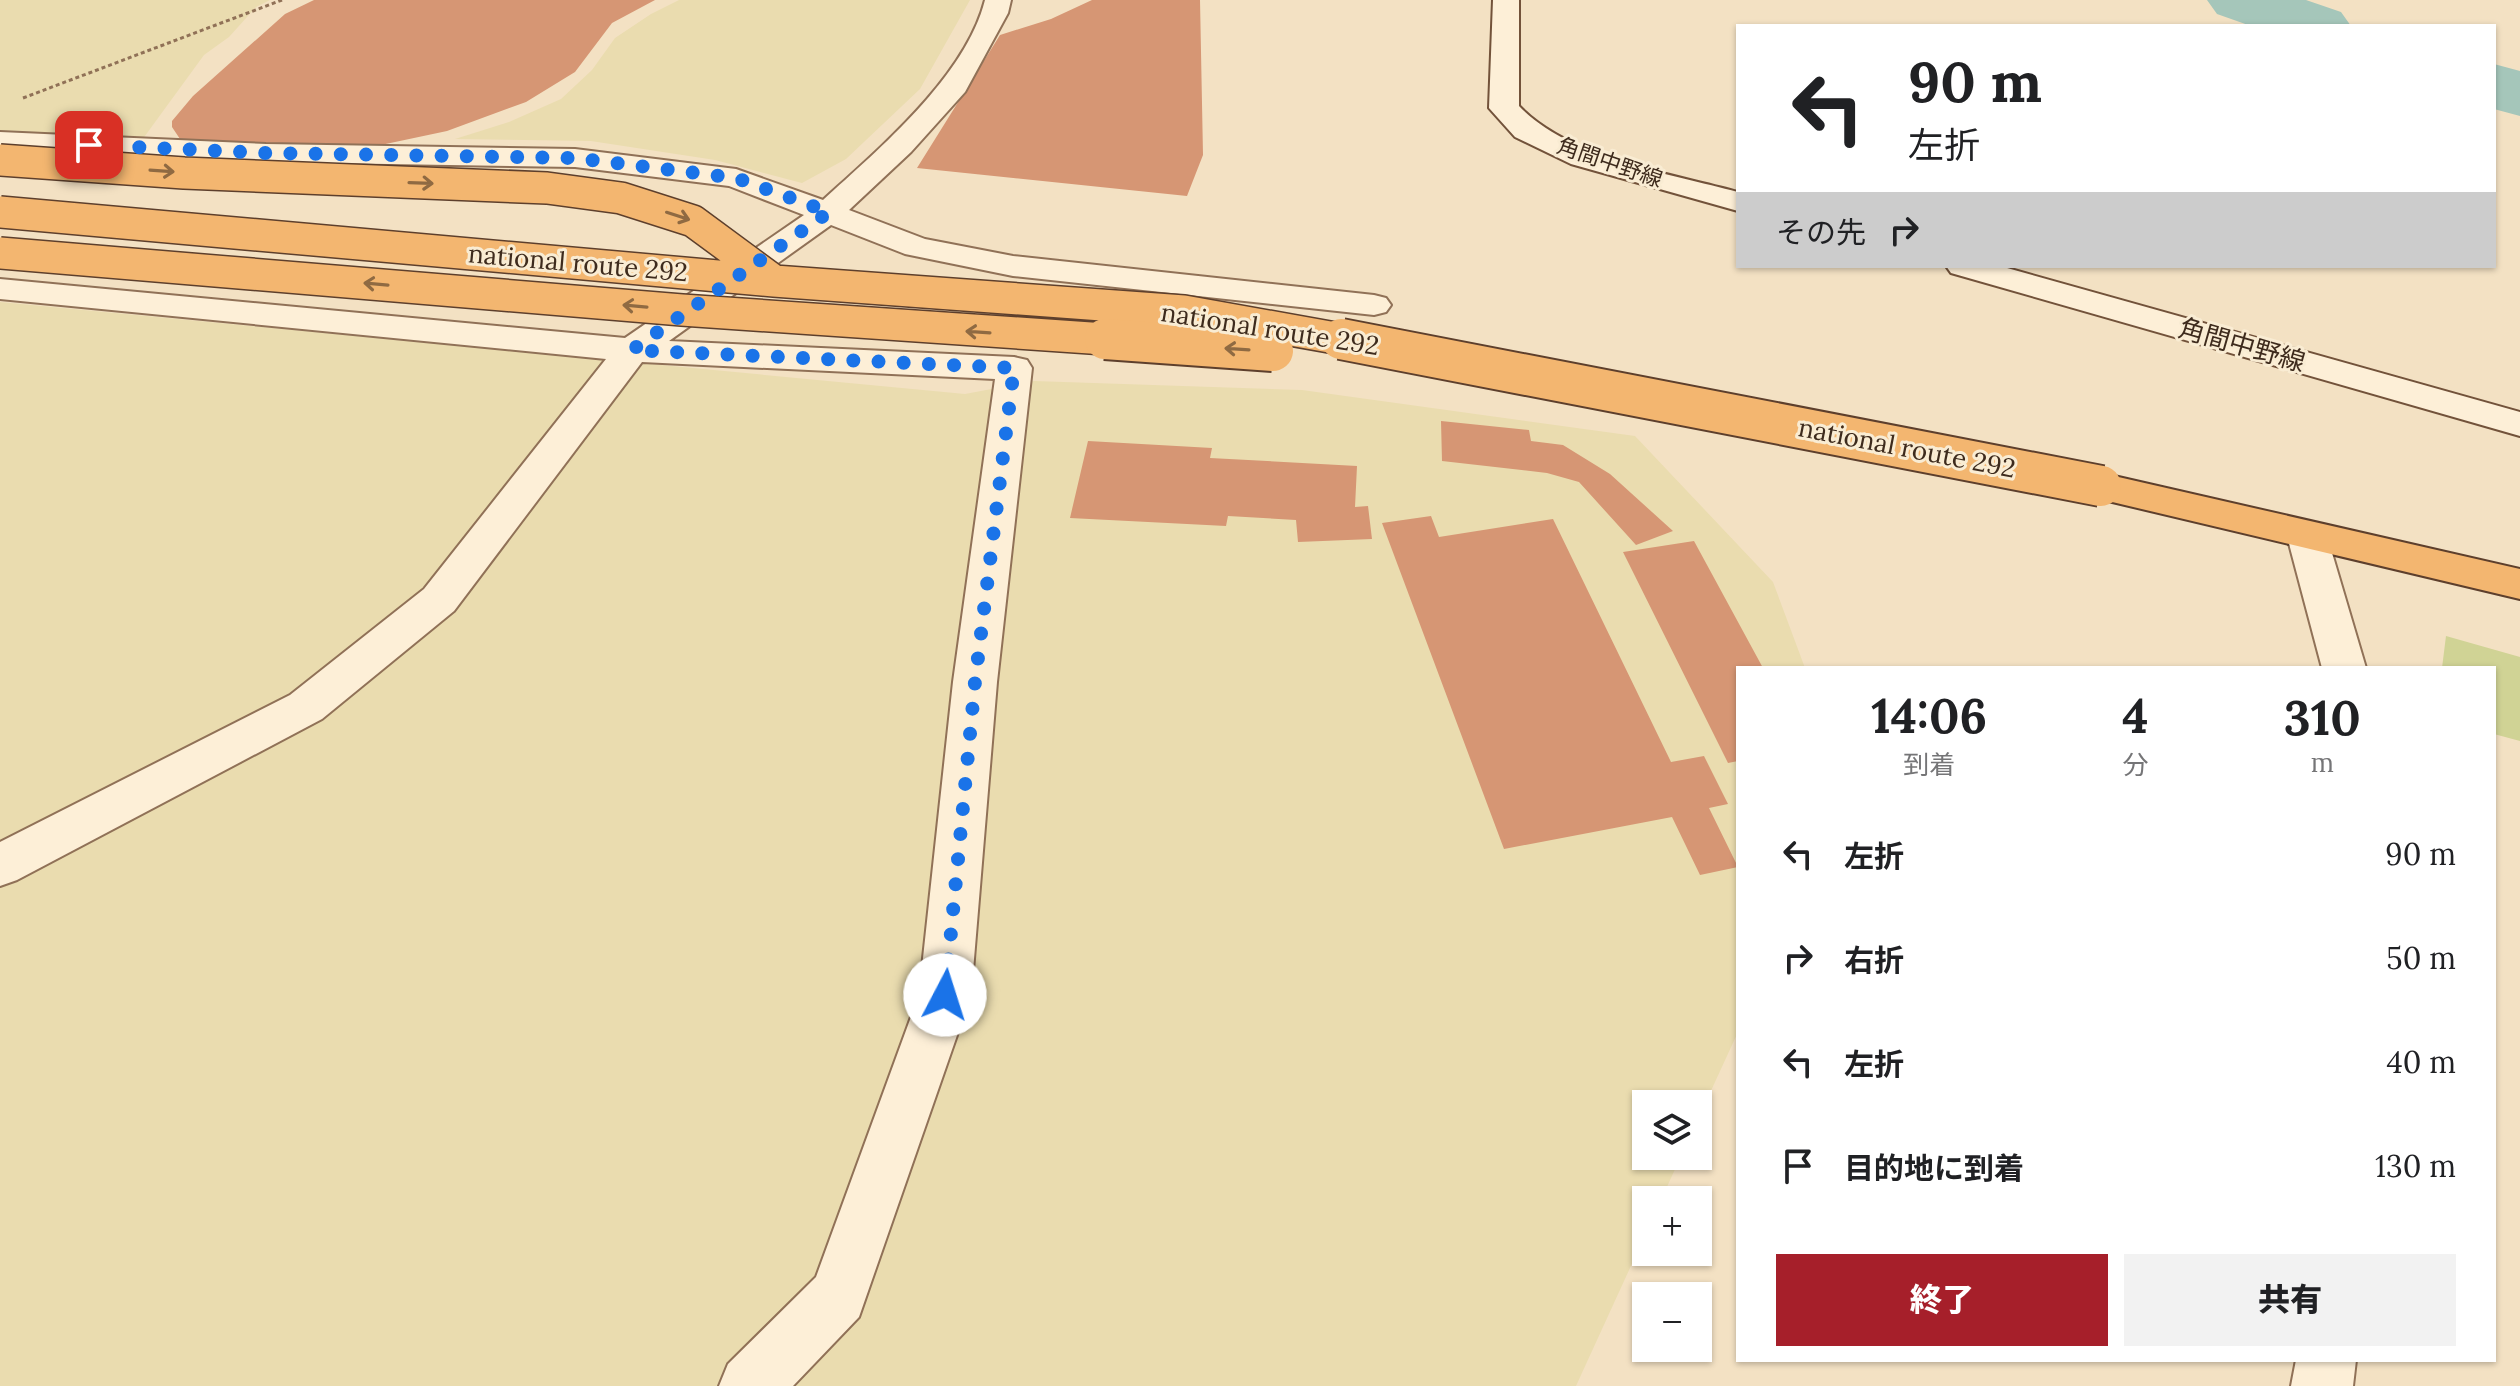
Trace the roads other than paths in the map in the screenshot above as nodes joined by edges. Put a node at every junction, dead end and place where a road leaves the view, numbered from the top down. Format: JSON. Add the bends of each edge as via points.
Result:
{"nodes":[{"id":1,"x":998,"y":0,"type":"edge"},
{"id":2,"x":1506,"y":0,"type":"edge"},
{"id":3,"x":0,"y":141,"type":"edge"},
{"id":4,"x":0,"y":160,"type":"edge"},
{"id":5,"x":1736,"y":201,"type":"edge"},
{"id":6,"x":0,"y":212,"type":"edge"},
{"id":7,"x":829,"y":212,"type":"junction"},
{"id":8,"x":0,"y":253,"type":"edge"},
{"id":9,"x":1970,"y":268,"type":"edge"},
{"id":10,"x":774,"y":281,"type":"junction"},
{"id":11,"x":0,"y":289,"type":"edge"},
{"id":12,"x":1374,"y":305,"type":"dead end"},
{"id":13,"x":632,"y":350,"type":"junction"},
{"id":14,"x":1483,"y":365,"type":"junction"},
{"id":15,"x":2520,"y":424,"type":"edge"},
{"id":16,"x":2307,"y":536,"type":"junction"},
{"id":17,"x":2520,"y":584,"type":"edge"},
{"id":18,"x":2343,"y":666,"type":"edge"},
{"id":19,"x":0,"y":865,"type":"edge"},
{"id":20,"x":2326,"y":1362,"type":"edge"},
{"id":21,"x":750,"y":1386,"type":"edge"},
{"id":22,"x":2322,"y":1386,"type":"edge"}],
"edges":[{"from":1,"to":7,"type":"street","via":[[955,86]]},
{"from":2,"to":5,"type":"street","name":"角間中野線","via":[[1504,108],[1526,131],[1582,158]]},
{"from":3,"to":7,"type":"street","via":[[266,153],[575,158],[736,178]]},
{"from":4,"to":10,"type":"highway","one_way":true,"bridge":true,"via":[[547,188],[621,198],[693,221]]},
{"from":6,"to":10,"type":"highway","name":"national route 292","bridge":true},
{"from":7,"to":12,"type":"street","via":[[917,247],[1013,266]]},
{"from":7,"to":13,"type":"street"},
{"from":14,"to":8,"type":"highway","one_way":true,"bridge":true,"via":[[1011,335]]},
{"from":9,"to":15,"type":"street","name":"角間中野線"},
{"from":10,"to":14,"type":"highway","name":"national route 292","bridge":true,"via":[[1184,311]]},
{"from":11,"to":13,"type":"street"},
{"from":13,"to":19,"type":"street","via":[[439,600],[306,707]]},
{"from":13,"to":21,"type":"street","via":[[1014,368],[975,682],[945,995],[838,1296]]},
{"from":14,"to":16,"type":"highway","name":"national route 292","bridge":true,"via":[[2101,486]]},
{"from":16,"to":17,"type":"highway","name":"national route 292"},
{"from":16,"to":18,"type":"street"},
{"from":20,"to":22,"type":"street"}]}
